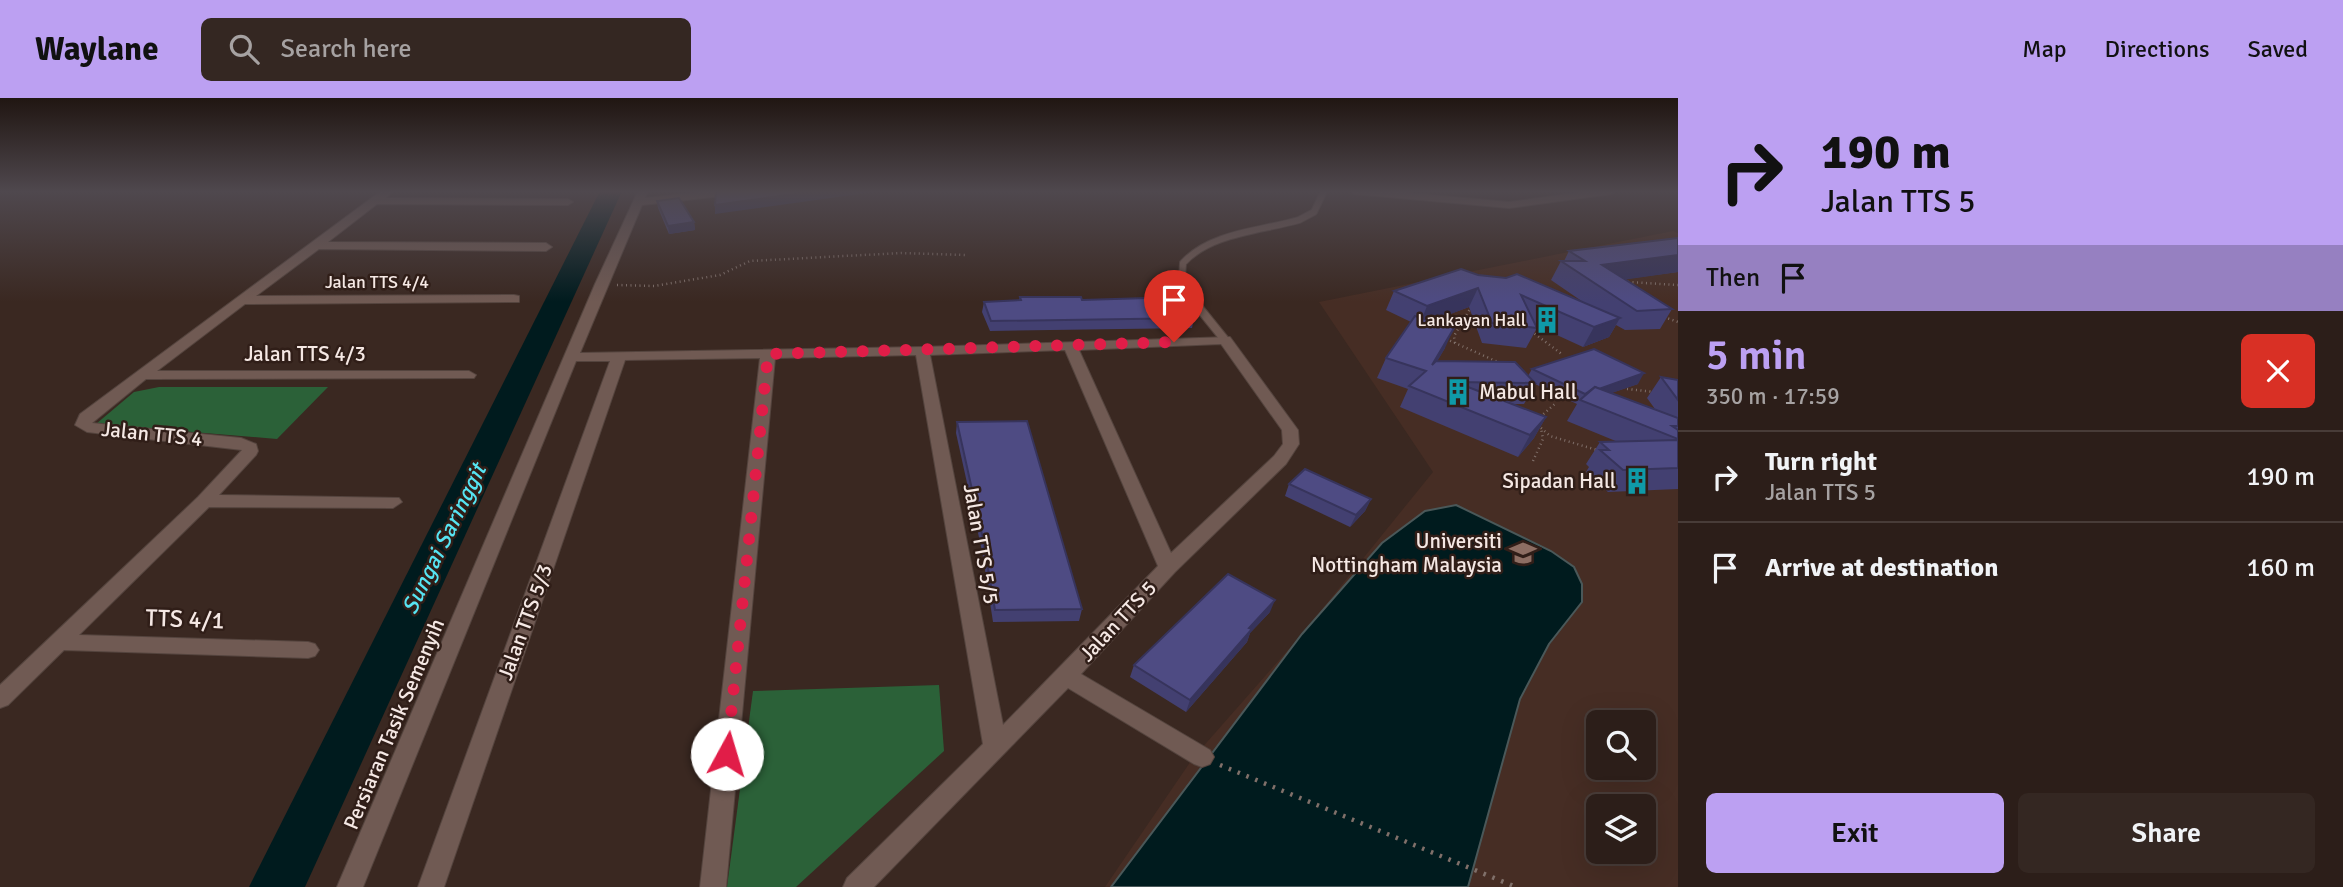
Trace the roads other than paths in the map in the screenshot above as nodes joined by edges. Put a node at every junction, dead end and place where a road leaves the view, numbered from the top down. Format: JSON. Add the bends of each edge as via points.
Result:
{"nodes":[{"id":1,"x":341,"y":228,"type":"edge"},
{"id":2,"x":627,"y":228,"type":"edge"},
{"id":3,"x":1274,"y":228,"type":"edge"},
{"id":4,"x":318,"y":245,"type":"junction"},
{"id":5,"x":546,"y":247,"type":"dead end"},
{"id":6,"x":514,"y":299,"type":"dead end"},
{"id":7,"x":241,"y":300,"type":"junction"},
{"id":8,"x":1225,"y":340,"type":"junction"},
{"id":9,"x":1071,"y":347,"type":"junction"},
{"id":10,"x":922,"y":351,"type":"junction"},
{"id":11,"x":768,"y":354,"type":"junction"},
{"id":12,"x":619,"y":357,"type":"junction"},
{"id":13,"x":571,"y":358,"type":"junction"},
{"id":14,"x":141,"y":375,"type":"junction"},
{"id":15,"x":469,"y":375,"type":"dead end"},
{"id":16,"x":204,"y":501,"type":"junction"},
{"id":17,"x":393,"y":502,"type":"dead end"},
{"id":18,"x":1168,"y":567,"type":"junction"},
{"id":19,"x":61,"y":642,"type":"junction"},
{"id":20,"x":308,"y":650,"type":"dead end"},
{"id":21,"x":1066,"y":677,"type":"junction"},
{"id":22,"x":0,"y":699,"type":"edge"},
{"id":23,"x":995,"y":745,"type":"junction"},
{"id":24,"x":1202,"y":757,"type":"road end"},
{"id":25,"x":350,"y":887,"type":"edge"},
{"id":26,"x":431,"y":887,"type":"edge"},
{"id":27,"x":713,"y":887,"type":"edge"},
{"id":28,"x":856,"y":887,"type":"edge"}],
"edges":[{"from":1,"to":4,"type":"street","name":"Jalan TTS 4"},
{"from":2,"to":13,"type":"street","name":"Persiaran Tasik Semenyih"},
{"from":3,"to":8,"type":"lane","name":"Jalan TTS 5","via":[[1198,247],[1181,266],[1191,295]]},
{"from":4,"to":5,"type":"street"},
{"from":4,"to":7,"type":"street","name":"Jalan TTS 4"},
{"from":6,"to":7,"type":"street","name":"Jalan TTS 4/4"},
{"from":7,"to":14,"type":"street","name":"Jalan TTS 4"},
{"from":8,"to":9,"type":"street"},
{"from":8,"to":18,"type":"street","name":"Jalan TTS 5","via":[[1286,424],[1291,444],[1280,460]]},
{"from":9,"to":10,"type":"street"},
{"from":9,"to":18,"type":"street"},
{"from":10,"to":11,"type":"street"},
{"from":10,"to":23,"type":"street","name":"Jalan TTS 5/5"},
{"from":11,"to":12,"type":"street"},
{"from":11,"to":27,"type":"street"},
{"from":12,"to":13,"type":"street"},
{"from":12,"to":26,"type":"street","name":"Jalan TTS 5/3"},
{"from":13,"to":25,"type":"street","name":"Persiaran Tasik Semenyih"},
{"from":14,"to":15,"type":"street","name":"Jalan TTS 4/3"},
{"from":14,"to":16,"type":"street","name":"Jalan TTS 4","via":[[86,417],[83,425],[246,444],[247,456]]},
{"from":16,"to":17,"type":"street"},
{"from":16,"to":19,"type":"street","name":"Jalan TTS 4"},
{"from":18,"to":21,"type":"street","name":"Jalan TTS 5"},
{"from":19,"to":20,"type":"street","name":"TTS 4/1"},
{"from":19,"to":22,"type":"street","name":"Jalan TTS 4"},
{"from":21,"to":23,"type":"street","name":"Jalan TTS 5"},
{"from":21,"to":24,"type":"street"},
{"from":23,"to":28,"type":"street","name":"Jalan TTS 5"}]}
